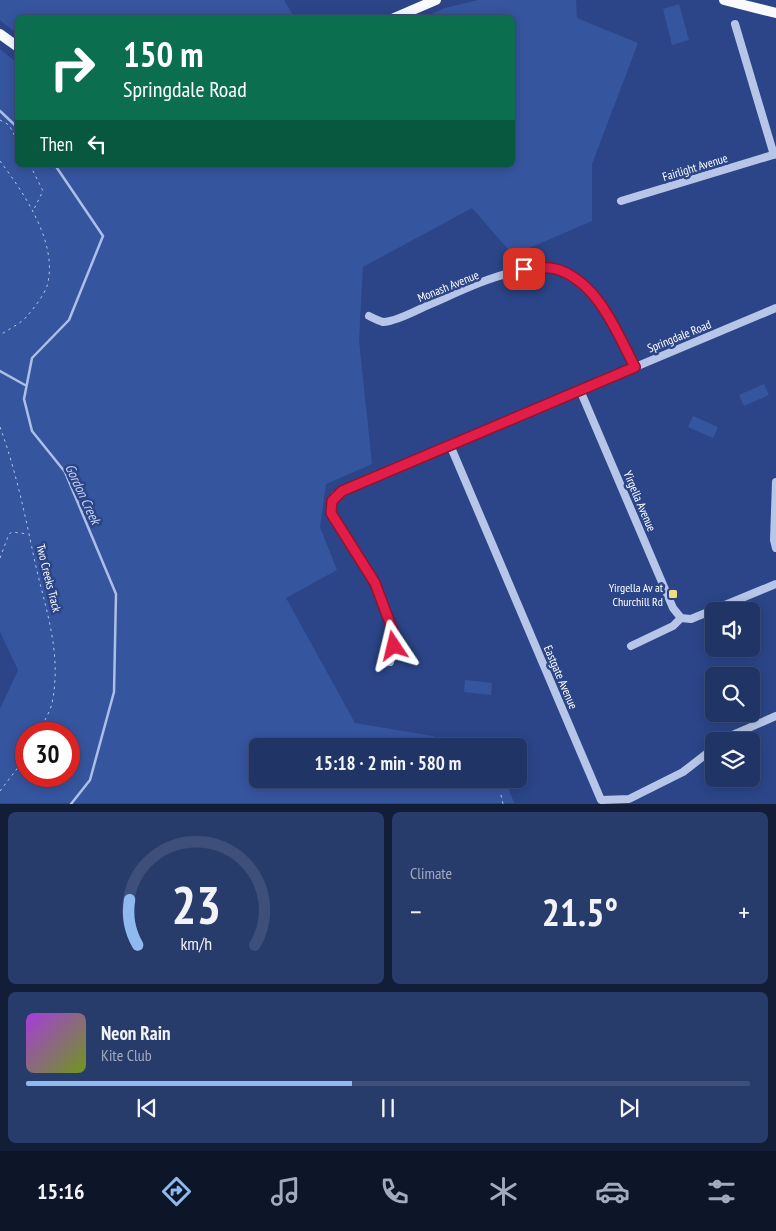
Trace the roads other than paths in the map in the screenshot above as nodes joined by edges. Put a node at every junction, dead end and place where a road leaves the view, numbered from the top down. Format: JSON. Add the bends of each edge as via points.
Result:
{"nodes":[{"id":1,"x":436,"y":0,"type":"edge"},
{"id":2,"x":724,"y":0,"type":"edge"},
{"id":3,"x":776,"y":13,"type":"edge"},
{"id":4,"x":401,"y":15,"type":"edge"},
{"id":5,"x":735,"y":24,"type":"dead end"},
{"id":6,"x":0,"y":34,"type":"edge"},
{"id":7,"x":15,"y":46,"type":"edge"},
{"id":8,"x":775,"y":155,"type":"edge"},
{"id":9,"x":621,"y":201,"type":"dead end"},
{"id":10,"x":776,"y":308,"type":"edge"},
{"id":11,"x":369,"y":316,"type":"dead end"},
{"id":12,"x":635,"y":367,"type":"junction"},
{"id":13,"x":580,"y":390,"type":"junction"},
{"id":14,"x":450,"y":445,"type":"junction"},
{"id":15,"x":776,"y":482,"type":"edge"},
{"id":16,"x":776,"y":548,"type":"edge"},
{"id":17,"x":776,"y":584,"type":"edge"},
{"id":18,"x":681,"y":618,"type":"junction"},
{"id":19,"x":631,"y":646,"type":"dead end"},
{"id":20,"x":390,"y":662,"type":"dead end"},
{"id":21,"x":776,"y":716,"type":"edge"},
{"id":22,"x":738,"y":732,"type":"edge"},
{"id":23,"x":705,"y":755,"type":"edge"}],
"edges":[{"from":1,"to":4,"type":"main road"},
{"from":2,"to":3,"type":"main road"},
{"from":5,"to":8,"type":"street"},
{"from":6,"to":7,"type":"main road"},
{"from":8,"to":9,"type":"street","name":"Fairlight Avenue"},
{"from":10,"to":12,"type":"street","name":"Springdale Road"},
{"from":11,"to":12,"type":"street","name":"Monash Avenue","via":[[383,322],[524,269],[561,270],[579,280],[596,298]]},
{"from":12,"to":13,"type":"street","name":"Springdale Road"},
{"from":13,"to":14,"type":"street","name":"Springdale Road"},
{"from":13,"to":18,"type":"street","name":"Yirgella Avenue","via":[[673,608]]},
{"from":14,"to":20,"type":"street","name":"Springdale Road","via":[[342,491],[332,501],[331,513],[381,597],[394,634]]},
{"from":14,"to":23,"type":"street","name":"Eastgate Avenue","via":[[601,800],[629,799],[683,772]]},
{"from":15,"to":16,"type":"street"},
{"from":17,"to":18,"type":"street","via":[[690,619]]},
{"from":18,"to":19,"type":"street","via":[[673,626]]},
{"from":21,"to":22,"type":"street"}]}
